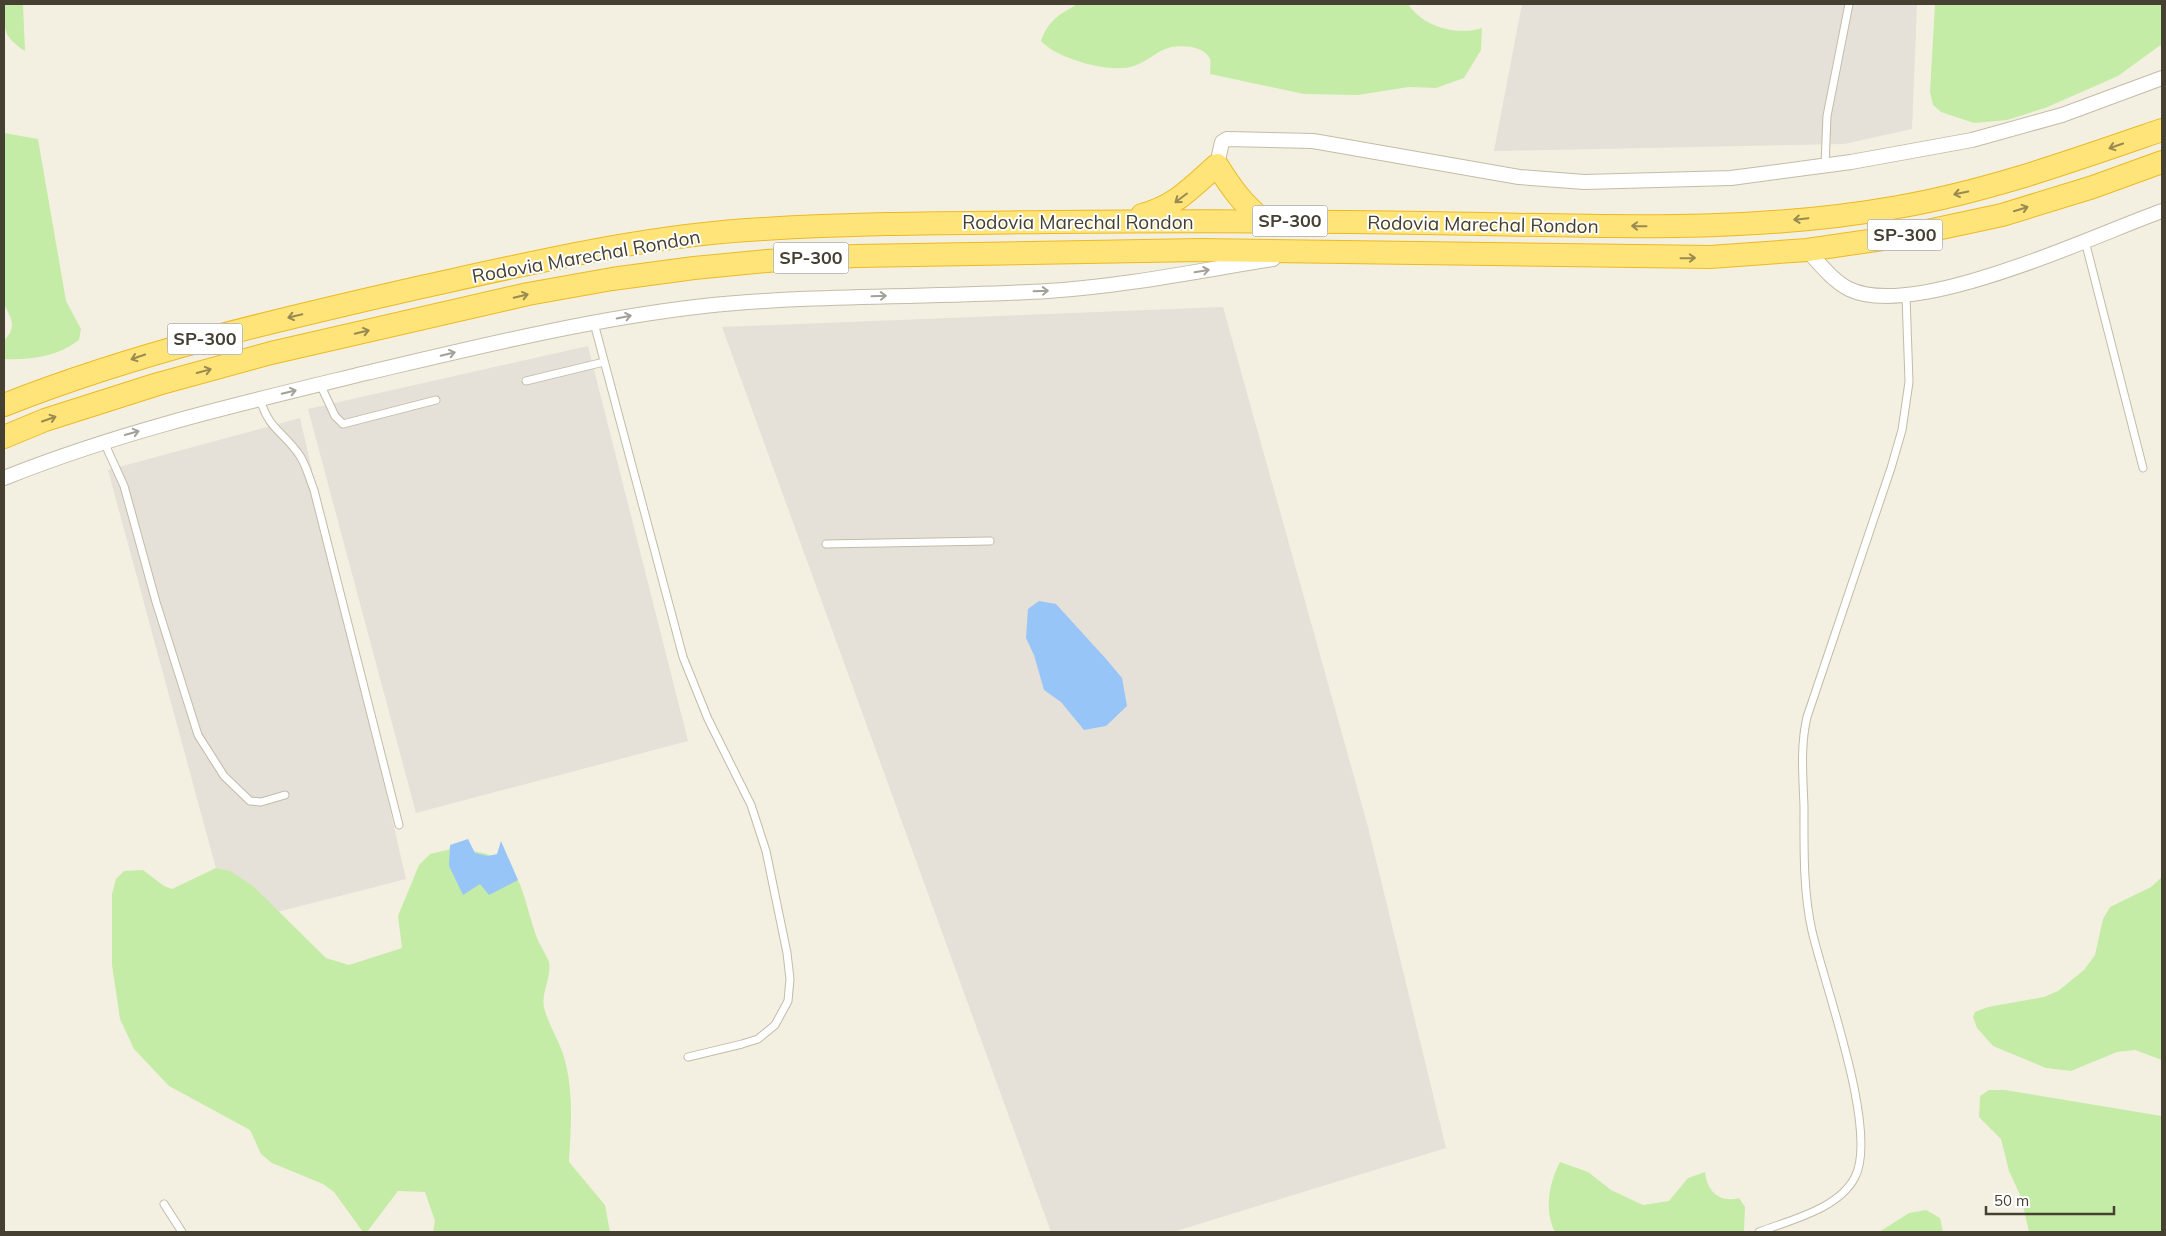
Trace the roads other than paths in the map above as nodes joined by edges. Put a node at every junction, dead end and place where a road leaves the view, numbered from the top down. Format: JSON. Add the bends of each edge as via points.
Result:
{"nodes":[{"id":1,"x":1849,"y":4,"type":"edge"},
{"id":2,"x":2162,"y":78,"type":"edge"},
{"id":3,"x":2162,"y":130,"type":"edge"},
{"id":4,"x":2162,"y":162,"type":"edge"},
{"id":5,"x":1217,"y":165,"type":"junction"},
{"id":6,"x":1825,"y":165,"type":"junction"},
{"id":7,"x":2162,"y":211,"type":"edge"},
{"id":8,"x":1264,"y":221,"type":"junction"},
{"id":9,"x":1119,"y":222,"type":"junction"},
{"id":10,"x":2086,"y":241,"type":"junction"},
{"id":11,"x":1807,"y":250,"type":"junction"},
{"id":12,"x":1324,"y":251,"type":"junction"},
{"id":13,"x":1906,"y":296,"type":"junction"},
{"id":14,"x":594,"y":323,"type":"junction"},
{"id":15,"x":604,"y":362,"type":"junction"},
{"id":16,"x":526,"y":381,"type":"dead end"},
{"id":17,"x":320,"y":384,"type":"junction"},
{"id":18,"x":260,"y":398,"type":"junction"},
{"id":19,"x":436,"y":400,"type":"dead end"},
{"id":20,"x":4,"y":405,"type":"edge"},
{"id":21,"x":4,"y":437,"type":"edge"},
{"id":22,"x":104,"y":441,"type":"junction"},
{"id":23,"x":2143,"y":468,"type":"dead end"},
{"id":24,"x":4,"y":478,"type":"edge"},
{"id":25,"x":990,"y":541,"type":"dead end"},
{"id":26,"x":826,"y":544,"type":"dead end"},
{"id":27,"x":285,"y":795,"type":"dead end"},
{"id":28,"x":399,"y":825,"type":"dead end"},
{"id":29,"x":688,"y":1057,"type":"dead end"},
{"id":30,"x":164,"y":1204,"type":"dead end"},
{"id":31,"x":182,"y":1232,"type":"edge"},
{"id":32,"x":1759,"y":1232,"type":"edge"}],
"edges":[{"from":1,"to":6,"type":"lane","via":[[1827,116]]},
{"from":2,"to":6,"type":"street","via":[[2062,115],[1972,140]]},
{"from":3,"to":8,"type":"highway","name":"Rodovia Marechal Rondon","number":"SP-300","one_way":true,"via":[[1992,186],[1897,207],[1800,220],[1663,227]]},
{"from":11,"to":4,"type":"highway","name":"Rodovia Marechal Rondon","number":"SP-300","one_way":true,"via":[[1904,236],[2002,215]]},
{"from":5,"to":6,"type":"street","via":[[1222,142],[1239,138],[1312,141],[1519,177],[1584,182],[1731,178]]},
{"from":5,"to":8,"type":"highway","via":[[1243,204]]},
{"from":5,"to":9,"type":"highway","one_way":true,"via":[[1170,206]]},
{"from":7,"to":10,"type":"street"},
{"from":8,"to":9,"type":"highway","name":"Rodovia Marechal Rondon","number":"SP-300"},
{"from":9,"to":20,"type":"highway","name":"Rodovia Marechal Rondon","number":"SP-300","one_way":true,"via":[[914,223],[761,229],[608,248],[263,323],[149,354]]},
{"from":10,"to":13,"type":"street","via":[[1971,282]]},
{"from":10,"to":23,"type":"lane"},
{"from":12,"to":11,"type":"highway","name":"Rodovia Marechal Rondon","number":"SP-300","one_way":true,"via":[[1710,258]]},
{"from":11,"to":13,"type":"street","via":[[1848,289],[1867,295]]},
{"from":14,"to":12,"type":"street","one_way":true,"via":[[705,306],[830,298],[1047,291],[1114,285]]},
{"from":21,"to":12,"type":"highway","name":"Rodovia Marechal Rondon","number":"SP-300","one_way":true,"via":[[45,420],[158,384],[271,353],[528,294],[612,279],[766,261],[856,256]]},
{"from":13,"to":32,"type":"lane","via":[[1909,382],[1902,430],[1802,740],[1805,868],[1812,930],[1857,1098],[1861,1158],[1850,1186],[1838,1197]]},
{"from":14,"to":15,"type":"lane"},
{"from":17,"to":14,"type":"street","one_way":true,"via":[[512,338]]},
{"from":15,"to":16,"type":"lane"},
{"from":15,"to":29,"type":"lane","via":[[683,657],[708,719],[752,805],[766,851],[788,962],[788,1001],[775,1025],[750,1042]]},
{"from":18,"to":17,"type":"street","one_way":true},
{"from":17,"to":19,"type":"lane","via":[[335,416],[343,424]]},
{"from":22,"to":18,"type":"street","one_way":true},
{"from":18,"to":28,"type":"lane","via":[[271,425],[299,454],[314,490]]},
{"from":22,"to":24,"type":"street"},
{"from":22,"to":27,"type":"lane","via":[[124,486],[198,735],[224,776],[250,801],[261,802]]},
{"from":25,"to":26,"type":"lane"},
{"from":30,"to":31,"type":"lane"}]}
